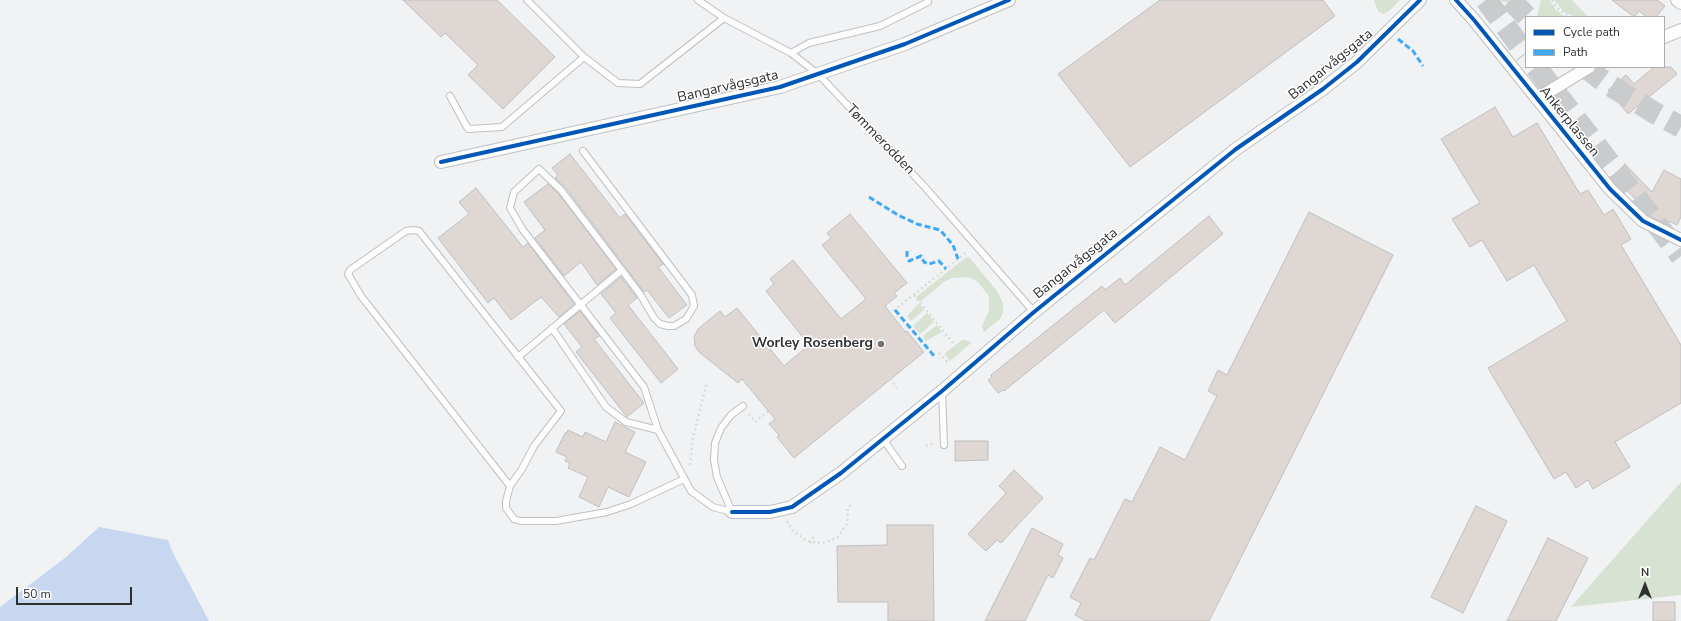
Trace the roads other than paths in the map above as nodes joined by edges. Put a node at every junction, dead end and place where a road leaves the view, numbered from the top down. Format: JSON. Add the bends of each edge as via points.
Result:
{"nodes":[{"id":1,"x":527,"y":0,"type":"edge"},
{"id":2,"x":698,"y":0,"type":"edge"},
{"id":3,"x":1009,"y":0,"type":"edge"},
{"id":4,"x":1420,"y":0,"type":"edge"},
{"id":5,"x":1456,"y":0,"type":"edge"},
{"id":6,"x":1677,"y":0,"type":"edge"},
{"id":7,"x":928,"y":2,"type":"dead end"},
{"id":8,"x":1681,"y":3,"type":"edge"},
{"id":9,"x":724,"y":18,"type":"junction"},
{"id":10,"x":1681,"y":30,"type":"edge"},
{"id":11,"x":1665,"y":37,"type":"edge"},
{"id":12,"x":791,"y":53,"type":"junction"},
{"id":13,"x":584,"y":57,"type":"junction"},
{"id":14,"x":1587,"y":68,"type":"edge"},
{"id":15,"x":818,"y":74,"type":"junction"},
{"id":16,"x":450,"y":96,"type":"dead end"},
{"id":17,"x":1536,"y":99,"type":"junction"},
{"id":18,"x":583,"y":151,"type":"dead end"},
{"id":19,"x":441,"y":162,"type":"dead end"},
{"id":20,"x":1681,"y":240,"type":"edge"},
{"id":21,"x":622,"y":270,"type":"junction"},
{"id":22,"x":581,"y":303,"type":"junction"},
{"id":23,"x":1034,"y":312,"type":"junction"},
{"id":24,"x":552,"y":328,"type":"junction"},
{"id":25,"x":518,"y":356,"type":"junction"},
{"id":26,"x":942,"y":391,"type":"junction"},
{"id":27,"x":742,"y":406,"type":"road end"},
{"id":28,"x":658,"y":430,"type":"junction"},
{"id":29,"x":883,"y":439,"type":"junction"},
{"id":30,"x":944,"y":445,"type":"dead end"},
{"id":31,"x":902,"y":466,"type":"dead end"},
{"id":32,"x":684,"y":479,"type":"junction"},
{"id":33,"x":510,"y":486,"type":"junction"},
{"id":34,"x":732,"y":512,"type":"junction"}],
"edges":[{"from":1,"to":13,"type":"lane"},
{"from":2,"to":9,"type":"lane","name":"Tømmerodden"},
{"from":3,"to":15,"type":"street","name":"Bangarvågsgata","via":[[905,44]]},
{"from":4,"to":23,"type":"street","name":"Bangarvågsgata","via":[[1357,62],[1323,89],[1236,149]]},
{"from":5,"to":17,"type":"street","name":"Ankerplassen"},
{"from":6,"to":8,"type":"street"},
{"from":7,"to":12,"type":"lane","via":[[880,26],[809,43]]},
{"from":9,"to":12,"type":"lane","name":"Tømmerodden"},
{"from":9,"to":13,"type":"lane","via":[[640,84],[618,83]]},
{"from":10,"to":11,"type":"street"},
{"from":12,"to":15,"type":"lane","name":"Tømmerodden"},
{"from":13,"to":16,"type":"lane","via":[[502,127],[468,129]]},
{"from":14,"to":17,"type":"street"},
{"from":15,"to":19,"type":"street","name":"Bangarvågsgata","via":[[780,86]]},
{"from":15,"to":23,"type":"lane","name":"Tømmerodden","via":[[924,186]]},
{"from":17,"to":20,"type":"street","name":"Ankerplassen","via":[[1631,212]]},
{"from":18,"to":21,"type":"lane","via":[[692,295],[694,306],[690,314],[674,326],[660,324]]},
{"from":21,"to":22,"type":"lane"},
{"from":21,"to":22,"type":"lane","via":[[561,190],[538,169],[514,192],[510,208],[523,230]]},
{"from":22,"to":24,"type":"lane"},
{"from":22,"to":28,"type":"lane","via":[[644,387]]},
{"from":23,"to":26,"type":"street","name":"Bangarvågsgata"},
{"from":24,"to":25,"type":"lane"},
{"from":24,"to":28,"type":"lane","via":[[606,407],[626,422]]},
{"from":25,"to":33,"type":"lane","via":[[561,410],[534,446]]},
{"from":25,"to":33,"type":"lane","via":[[419,231],[406,231],[397,236],[348,274],[361,296]]},
{"from":26,"to":29,"type":"street","name":"Bangarvågsgata"},
{"from":26,"to":30,"type":"lane"},
{"from":27,"to":34,"type":"lane","via":[[721,428],[715,443],[717,477]]},
{"from":28,"to":32,"type":"lane"},
{"from":29,"to":31,"type":"lane"},
{"from":29,"to":34,"type":"street","name":"Bangarvågsgata","via":[[841,473],[792,507],[770,512]]},
{"from":32,"to":33,"type":"lane","via":[[631,504],[556,521],[514,520],[506,508]]},
{"from":32,"to":34,"type":"lane","via":[[706,503]]}]}
